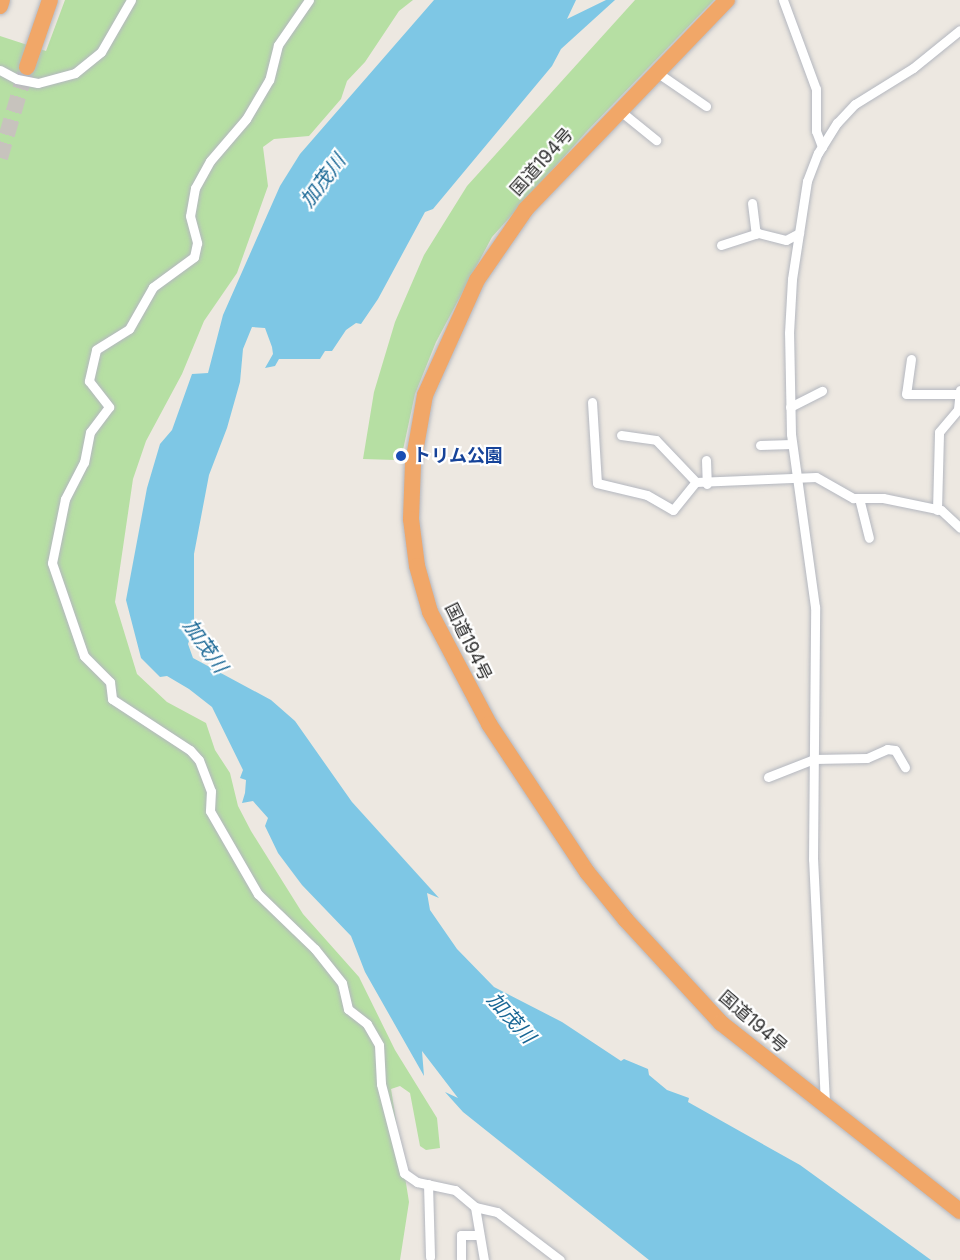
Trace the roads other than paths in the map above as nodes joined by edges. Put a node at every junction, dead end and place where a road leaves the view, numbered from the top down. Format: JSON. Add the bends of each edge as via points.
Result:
{"nodes":[{"id":1,"x":2,"y":0,"type":"edge"},
{"id":2,"x":50,"y":0,"type":"edge"},
{"id":3,"x":131,"y":0,"type":"edge"},
{"id":4,"x":309,"y":0,"type":"edge"},
{"id":5,"x":727,"y":0,"type":"edge"},
{"id":6,"x":783,"y":0,"type":"edge"},
{"id":7,"x":0,"y":6,"type":"edge"},
{"id":8,"x":960,"y":30,"type":"edge"},
{"id":9,"x":28,"y":62,"type":"tunnel mouth"},
{"id":10,"x":0,"y":70,"type":"edge"},
{"id":11,"x":655,"y":71,"type":"junction"},
{"id":12,"x":706,"y":106,"type":"dead end"},
{"id":13,"x":618,"y":109,"type":"junction"},
{"id":14,"x":656,"y":140,"type":"dead end"},
{"id":15,"x":822,"y":147,"type":"junction"},
{"id":16,"x":752,"y":203,"type":"dead end"},
{"id":17,"x":799,"y":233,"type":"junction"},
{"id":18,"x":756,"y":234,"type":"junction"},
{"id":19,"x":721,"y":245,"type":"dead end"},
{"id":20,"x":911,"y":359,"type":"dead end"},
{"id":21,"x":822,"y":391,"type":"dead end"},
{"id":22,"x":960,"y":392,"type":"edge"},
{"id":23,"x":592,"y":402,"type":"dead end"},
{"id":24,"x":789,"y":407,"type":"junction"},
{"id":25,"x":621,"y":435,"type":"dead end"},
{"id":26,"x":792,"y":444,"type":"junction"},
{"id":27,"x":760,"y":446,"type":"dead end"},
{"id":28,"x":706,"y":460,"type":"dead end"},
{"id":29,"x":795,"y":476,"type":"junction"},
{"id":30,"x":696,"y":482,"type":"junction"},
{"id":31,"x":707,"y":484,"type":"junction"},
{"id":32,"x":859,"y":498,"type":"junction"},
{"id":33,"x":937,"y":510,"type":"junction"},
{"id":34,"x":960,"y":528,"type":"edge"},
{"id":35,"x":869,"y":538,"type":"dead end"},
{"id":36,"x":814,"y":759,"type":"junction"},
{"id":37,"x":905,"y":767,"type":"dead end"},
{"id":38,"x":768,"y":777,"type":"dead end"},
{"id":39,"x":825,"y":1107,"type":"junction"},
{"id":40,"x":428,"y":1184,"type":"junction"},
{"id":41,"x":476,"y":1207,"type":"junction"},
{"id":42,"x":960,"y":1211,"type":"edge"},
{"id":43,"x":479,"y":1236,"type":"junction"},
{"id":44,"x":430,"y":1257,"type":"dead end"},
{"id":45,"x":461,"y":1259,"type":"edge"},
{"id":46,"x":484,"y":1260,"type":"edge"},
{"id":47,"x":560,"y":1260,"type":"edge"}],
"edges":[{"from":1,"to":7,"type":"highway"},
{"from":2,"to":9,"type":"highway"},
{"from":3,"to":10,"type":"street","via":[[101,52],[75,73],[38,83],[17,79]]},
{"from":4,"to":40,"type":"street","via":[[278,45],[269,80],[246,119],[210,161],[195,188],[190,216],[196,243],[194,257],[153,287],[129,330],[109,338],[96,350],[89,381],[109,407],[90,432],[84,462],[65,499],[52,563],[84,656],[110,682],[112,699],[181,743],[199,760],[211,791],[210,811],[258,894],[315,949],[342,983],[348,1009],[368,1024],[379,1045],[381,1084],[401,1165],[410,1178]]},
{"from":5,"to":11,"type":"highway","name":"国道194号"},
{"from":6,"to":15,"type":"street","via":[[816,89],[816,131]]},
{"from":8,"to":15,"type":"street","via":[[913,68],[855,104]]},
{"from":11,"to":12,"type":"street"},
{"from":11,"to":13,"type":"highway","name":"国道194号"},
{"from":13,"to":14,"type":"street"},
{"from":13,"to":39,"type":"highway","name":"国道194号","via":[[526,209],[503,240],[477,280],[445,346],[425,395],[414,451],[411,519],[417,566],[429,612],[454,663],[489,724],[587,872],[669,969],[721,1023]]},
{"from":15,"to":17,"type":"street","via":[[807,181]]},
{"from":16,"to":18,"type":"street"},
{"from":17,"to":18,"type":"street","via":[[786,240]]},
{"from":17,"to":24,"type":"street","via":[[790,302]]},
{"from":18,"to":19,"type":"street"},
{"from":20,"to":22,"type":"street","via":[[906,394]]},
{"from":21,"to":24,"type":"street"},
{"from":22,"to":33,"type":"street","via":[[958,409],[939,432]]},
{"from":23,"to":30,"type":"street","via":[[597,483],[647,495],[673,510]]},
{"from":24,"to":26,"type":"street"},
{"from":25,"to":30,"type":"street","via":[[656,441]]},
{"from":26,"to":27,"type":"street"},
{"from":26,"to":29,"type":"street"},
{"from":28,"to":31,"type":"street"},
{"from":29,"to":31,"type":"street"},
{"from":29,"to":32,"type":"street","via":[[825,480],[845,494]]},
{"from":29,"to":36,"type":"street","via":[[815,607]]},
{"from":30,"to":31,"type":"street"},
{"from":32,"to":33,"type":"street","via":[[883,498]]},
{"from":32,"to":35,"type":"street"},
{"from":33,"to":34,"type":"street"},
{"from":36,"to":37,"type":"street","via":[[867,758],[892,749]]},
{"from":36,"to":38,"type":"street"},
{"from":36,"to":39,"type":"street","via":[[813,871]]},
{"from":39,"to":42,"type":"highway","name":"国道194号"},
{"from":40,"to":41,"type":"street","via":[[455,1190]]},
{"from":40,"to":44,"type":"street"},
{"from":41,"to":43,"type":"street"},
{"from":41,"to":47,"type":"street","via":[[497,1212]]},
{"from":43,"to":45,"type":"street","via":[[461,1235]]},
{"from":43,"to":46,"type":"street"}]}
